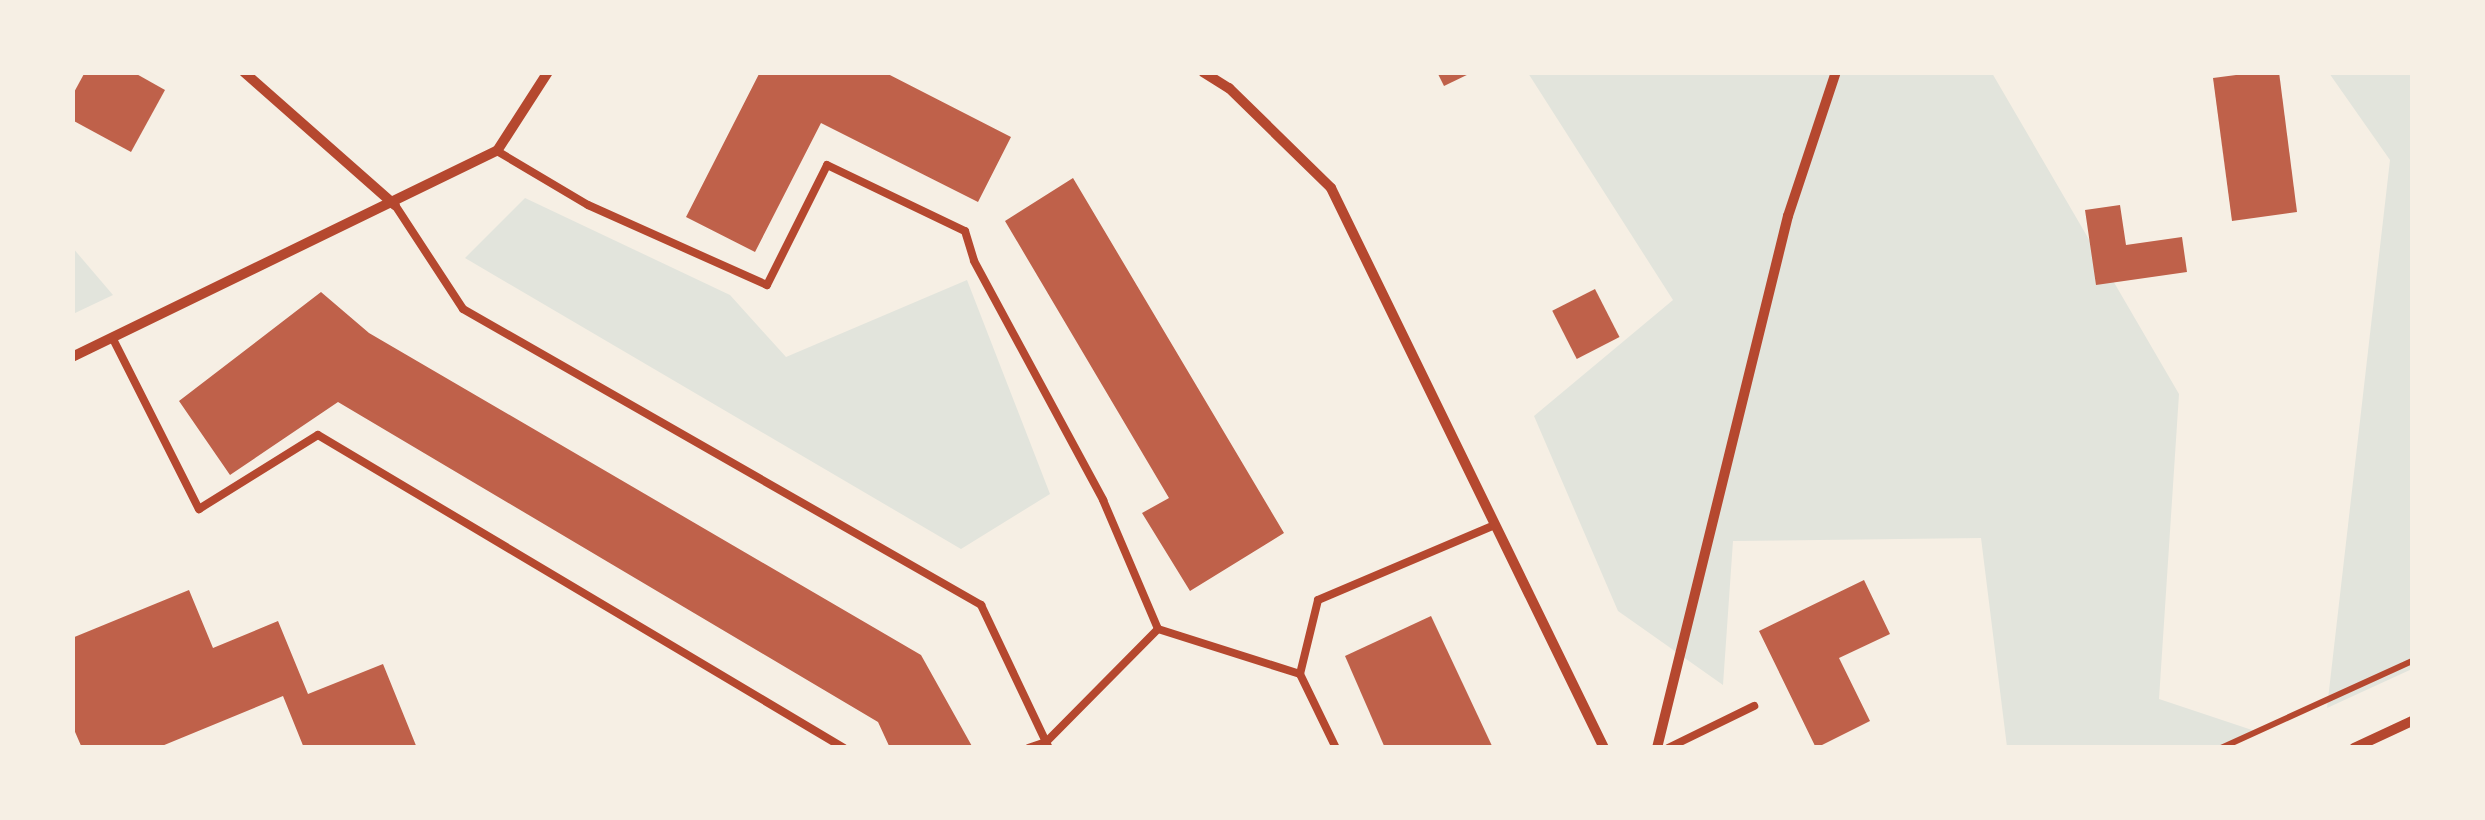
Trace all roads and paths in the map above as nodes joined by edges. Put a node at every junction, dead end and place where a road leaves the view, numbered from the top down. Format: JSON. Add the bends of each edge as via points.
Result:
{"nodes":[{"id":1,"x":548,"y":72,"type":"edge"},
{"id":2,"x":1203,"y":72,"type":"edge"},
{"id":3,"x":1836,"y":72,"type":"edge"},
{"id":4,"x":247,"y":74,"type":"edge"},
{"id":5,"x":497,"y":151,"type":"junction"},
{"id":6,"x":395,"y":205,"type":"junction"},
{"id":7,"x":112,"y":337,"type":"junction"},
{"id":8,"x":72,"y":357,"type":"edge"},
{"id":9,"x":1494,"y":524,"type":"junction"},
{"id":10,"x":1158,"y":630,"type":"junction"},
{"id":11,"x":2412,"y":661,"type":"edge"},
{"id":12,"x":1300,"y":674,"type":"junction"},
{"id":13,"x":1754,"y":706,"type":"dead end"},
{"id":14,"x":2412,"y":721,"type":"edge"},
{"id":15,"x":1048,"y":744,"type":"edge"},
{"id":16,"x":844,"y":748,"type":"edge"},
{"id":17,"x":1029,"y":748,"type":"edge"},
{"id":18,"x":1336,"y":748,"type":"edge"},
{"id":19,"x":1604,"y":748,"type":"edge"},
{"id":20,"x":1657,"y":748,"type":"edge"},
{"id":21,"x":1668,"y":748,"type":"edge"},
{"id":22,"x":2221,"y":748,"type":"edge"},
{"id":23,"x":2354,"y":748,"type":"edge"}],
"edges":[{"from":1,"to":5,"type":"street"},
{"from":2,"to":9,"type":"street","via":[[1229,88],[1331,188]]},
{"from":3,"to":20,"type":"street","via":[[1788,216]]},
{"from":4,"to":6,"type":"street"},
{"from":5,"to":6,"type":"street"},
{"from":5,"to":10,"type":"lane","via":[[588,205],[767,285],[827,165],[965,231],[974,261],[1103,500]]},
{"from":6,"to":7,"type":"street"},
{"from":6,"to":15,"type":"lane","via":[[463,309],[981,605]]},
{"from":7,"to":8,"type":"street"},
{"from":7,"to":16,"type":"lane","via":[[199,509],[318,435]]},
{"from":9,"to":12,"type":"lane","via":[[1318,600]]},
{"from":9,"to":19,"type":"street"},
{"from":10,"to":12,"type":"lane"},
{"from":10,"to":15,"type":"lane"},
{"from":11,"to":22,"type":"path"},
{"from":12,"to":18,"type":"lane"},
{"from":13,"to":21,"type":"lane"},
{"from":14,"to":23,"type":"street"},
{"from":15,"to":17,"type":"lane"}]}
